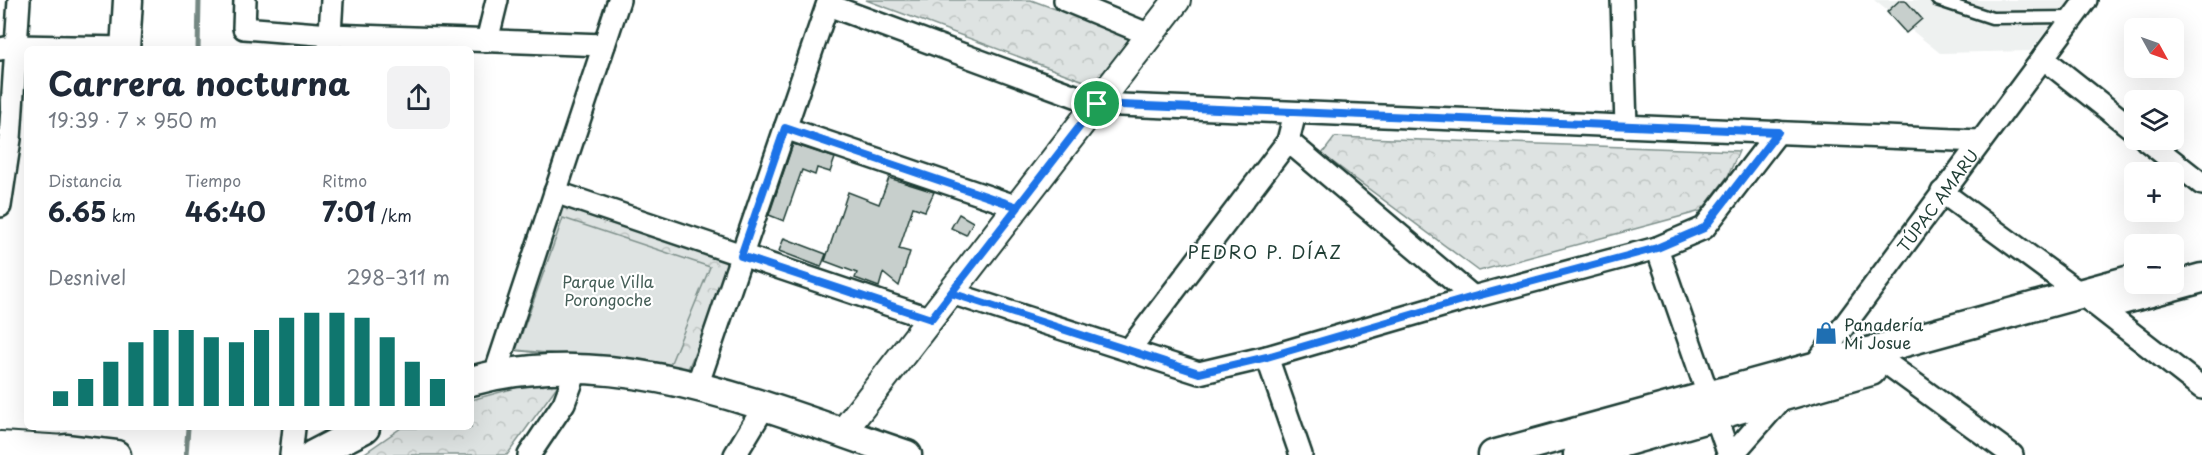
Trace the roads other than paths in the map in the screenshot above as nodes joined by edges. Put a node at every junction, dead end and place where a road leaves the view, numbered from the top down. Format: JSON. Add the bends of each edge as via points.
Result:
{"nodes":[{"id":1,"x":19,"y":0,"type":"edge"},
{"id":2,"x":128,"y":0,"type":"edge"},
{"id":3,"x":244,"y":0,"type":"edge"},
{"id":4,"x":332,"y":0,"type":"edge"},
{"id":5,"x":497,"y":0,"type":"edge"},
{"id":6,"x":619,"y":0,"type":"edge"},
{"id":7,"x":1065,"y":0,"type":"edge"},
{"id":8,"x":1622,"y":0,"type":"edge"},
{"id":9,"x":1937,"y":0,"type":"edge"},
{"id":10,"x":2086,"y":0,"type":"edge"},
{"id":11,"x":828,"y":3,"type":"edge"},
{"id":12,"x":1172,"y":4,"type":"edge"},
{"id":13,"x":2072,"y":17,"type":"junction"},
{"id":14,"x":1150,"y":35,"type":"junction"},
{"id":15,"x":488,"y":40,"type":"junction"},
{"id":16,"x":329,"y":42,"type":"edge"},
{"id":17,"x":604,"y":45,"type":"junction"},
{"id":18,"x":125,"y":46,"type":"edge"},
{"id":19,"x":8,"y":48,"type":"edge"},
{"id":20,"x":24,"y":48,"type":"edge"},
{"id":21,"x":2043,"y":58,"type":"junction"},
{"id":22,"x":1097,"y":104,"type":"junction"},
{"id":23,"x":1295,"y":113,"type":"junction"},
{"id":24,"x":2124,"y":122,"type":"edge"},
{"id":25,"x":1626,"y":126,"type":"junction"},
{"id":26,"x":785,"y":128,"type":"junction"},
{"id":27,"x":1778,"y":132,"type":"junction"},
{"id":28,"x":1288,"y":141,"type":"junction"},
{"id":29,"x":1980,"y":141,"type":"junction"},
{"id":30,"x":2159,"y":150,"type":"edge"},
{"id":31,"x":2202,"y":184,"type":"edge"},
{"id":32,"x":555,"y":192,"type":"junction"},
{"id":33,"x":1942,"y":192,"type":"junction"},
{"id":34,"x":0,"y":206,"type":"edge"},
{"id":35,"x":1018,"y":207,"type":"junction"},
{"id":36,"x":1657,"y":248,"type":"junction"},
{"id":37,"x":741,"y":256,"type":"junction"},
{"id":38,"x":2202,"y":261,"type":"edge"},
{"id":39,"x":2184,"y":266,"type":"edge"},
{"id":40,"x":2202,"y":278,"type":"edge"},
{"id":41,"x":2124,"y":284,"type":"edge"},
{"id":42,"x":951,"y":293,"type":"junction"},
{"id":43,"x":1473,"y":297,"type":"junction"},
{"id":44,"x":2089,"y":300,"type":"junction"},
{"id":45,"x":931,"y":319,"type":"junction"},
{"id":46,"x":1129,"y":350,"type":"junction"},
{"id":47,"x":1267,"y":357,"type":"junction"},
{"id":48,"x":1886,"y":357,"type":"junction"},
{"id":49,"x":578,"y":366,"type":"junction"},
{"id":50,"x":1816,"y":366,"type":"junction"},
{"id":51,"x":483,"y":377,"type":"edge"},
{"id":52,"x":697,"y":386,"type":"junction"},
{"id":53,"x":2202,"y":388,"type":"edge"},
{"id":54,"x":1783,"y":396,"type":"junction"},
{"id":55,"x":1712,"y":406,"type":"junction"},
{"id":56,"x":764,"y":407,"type":"junction"},
{"id":57,"x":294,"y":430,"type":"edge"},
{"id":58,"x":361,"y":430,"type":"edge"},
{"id":59,"x":842,"y":433,"type":"junction"},
{"id":60,"x":67,"y":444,"type":"edge"},
{"id":61,"x":0,"y":445,"type":"edge"},
{"id":62,"x":116,"y":455,"type":"edge"},
{"id":63,"x":291,"y":455,"type":"edge"},
{"id":64,"x":313,"y":455,"type":"edge"},
{"id":65,"x":529,"y":455,"type":"edge"},
{"id":66,"x":735,"y":455,"type":"edge"},
{"id":67,"x":907,"y":455,"type":"edge"},
{"id":68,"x":1301,"y":455,"type":"edge"},
{"id":69,"x":1493,"y":455,"type":"edge"},
{"id":70,"x":1578,"y":455,"type":"edge"},
{"id":71,"x":1731,"y":455,"type":"edge"},
{"id":72,"x":2012,"y":455,"type":"edge"}],
"edges":[{"from":1,"to":19,"type":"street"},
{"from":2,"to":18,"type":"main road"},
{"from":3,"to":16,"type":"street","via":[[244,28]]},
{"from":4,"to":16,"type":"street"},
{"from":5,"to":15,"type":"street"},
{"from":6,"to":17,"type":"street"},
{"from":7,"to":14,"type":"street"},
{"from":8,"to":25,"type":"street"},
{"from":9,"to":13,"type":"lane","via":[[1992,18]]},
{"from":10,"to":13,"type":"street","name":"TÚPAC AMARU"},
{"from":11,"to":22,"type":"street"},
{"from":11,"to":26,"type":"street"},
{"from":12,"to":14,"type":"street"},
{"from":13,"to":21,"type":"street","name":"TÚPAC AMARU"},
{"from":14,"to":22,"type":"street"},
{"from":15,"to":16,"type":"street"},
{"from":15,"to":17,"type":"street"},
{"from":17,"to":32,"type":"street"},
{"from":19,"to":20,"type":"street"},
{"from":19,"to":34,"type":"street","via":[[10,139]]},
{"from":21,"to":24,"type":"street"},
{"from":21,"to":29,"type":"street","name":"TÚPAC AMARU"},
{"from":22,"to":23,"type":"street"},
{"from":22,"to":35,"type":"street"},
{"from":23,"to":25,"type":"street"},
{"from":23,"to":28,"type":"street"},
{"from":25,"to":27,"type":"street"},
{"from":26,"to":35,"type":"street"},
{"from":26,"to":37,"type":"street"},
{"from":27,"to":29,"type":"street"},
{"from":27,"to":36,"type":"street","via":[[1704,228]]},
{"from":28,"to":43,"type":"street"},
{"from":28,"to":46,"type":"street"},
{"from":29,"to":33,"type":"street","name":"TÚPAC AMARU"},
{"from":30,"to":31,"type":"street"},
{"from":32,"to":37,"type":"street"},
{"from":32,"to":51,"type":"street"},
{"from":33,"to":44,"type":"street"},
{"from":33,"to":50,"type":"street","name":"TÚPAC AMARU"},
{"from":35,"to":42,"type":"street"},
{"from":36,"to":43,"type":"street"},
{"from":36,"to":55,"type":"street"},
{"from":37,"to":45,"type":"street"},
{"from":37,"to":52,"type":"street"},
{"from":38,"to":39,"type":"main road"},
{"from":40,"to":44,"type":"main road"},
{"from":41,"to":44,"type":"main road"},
{"from":42,"to":45,"type":"street"},
{"from":42,"to":46,"type":"street"},
{"from":43,"to":47,"type":"street"},
{"from":44,"to":48,"type":"main road"},
{"from":44,"to":53,"type":"street"},
{"from":45,"to":59,"type":"street"},
{"from":46,"to":47,"type":"street","via":[[1199,373]]},
{"from":47,"to":68,"type":"street"},
{"from":48,"to":50,"type":"main road"},
{"from":48,"to":54,"type":"main road"},
{"from":48,"to":72,"type":"street"},
{"from":49,"to":51,"type":"main road"},
{"from":49,"to":52,"type":"main road"},
{"from":49,"to":65,"type":"street","via":[[564,403]]},
{"from":50,"to":54,"type":"street","name":"TÚPAC AMARU"},
{"from":50,"to":55,"type":"main road"},
{"from":52,"to":56,"type":"main road"},
{"from":54,"to":55,"type":"main road"},
{"from":54,"to":71,"type":"street","name":"TÚPAC AMARU"},
{"from":55,"to":69,"type":"main road"},
{"from":55,"to":70,"type":"main road"},
{"from":55,"to":71,"type":"street"},
{"from":56,"to":59,"type":"main road"},
{"from":56,"to":66,"type":"street"},
{"from":57,"to":63,"type":"street"},
{"from":58,"to":64,"type":"main road"},
{"from":59,"to":67,"type":"main road"},
{"from":60,"to":61,"type":"street"},
{"from":60,"to":62,"type":"main road"}]}
